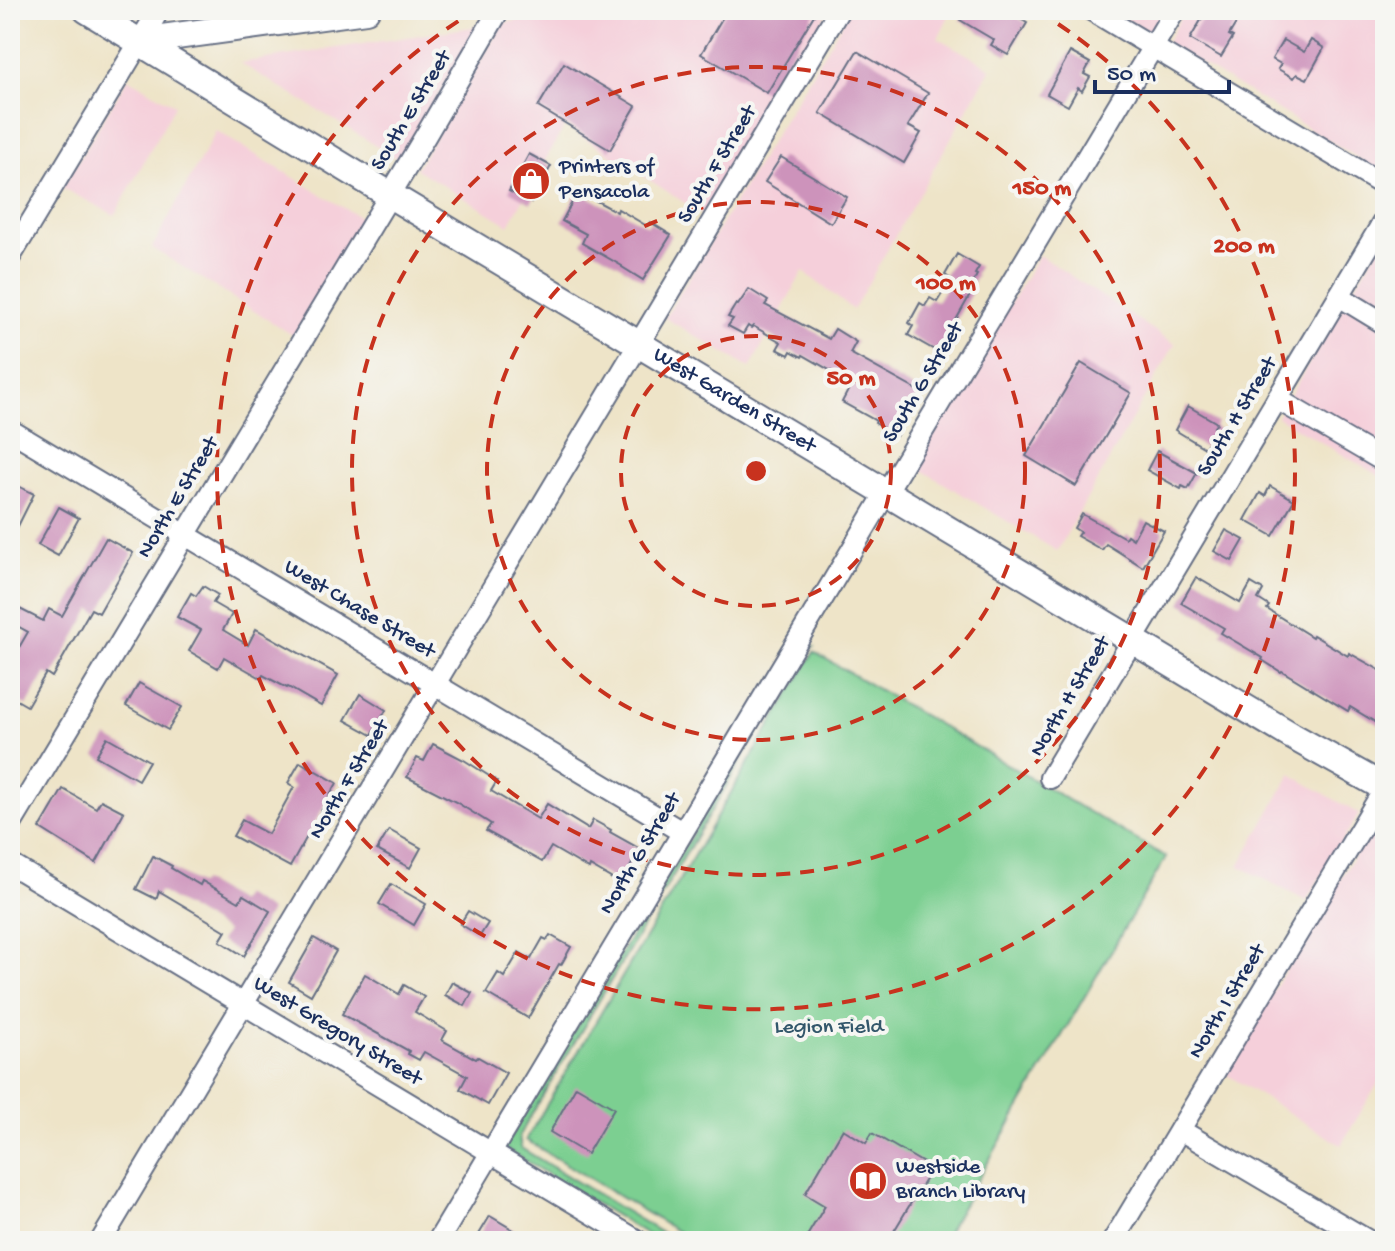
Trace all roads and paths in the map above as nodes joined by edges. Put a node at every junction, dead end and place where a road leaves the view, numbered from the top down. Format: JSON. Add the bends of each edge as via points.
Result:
{"nodes":[{"id":1,"x":87,"y":10,"type":"edge"},
{"id":2,"x":159,"y":10,"type":"edge"},
{"id":3,"x":366,"y":10,"type":"edge"},
{"id":4,"x":499,"y":10,"type":"edge"},
{"id":5,"x":839,"y":10,"type":"edge"},
{"id":6,"x":1091,"y":10,"type":"edge"},
{"id":7,"x":1175,"y":10,"type":"edge"},
{"id":8,"x":140,"y":41,"type":"junction"},
{"id":9,"x":1153,"y":47,"type":"junction"},
{"id":10,"x":1385,"y":186,"type":"edge"},
{"id":11,"x":390,"y":195,"type":"junction"},
{"id":12,"x":1385,"y":219,"type":"edge"},
{"id":13,"x":10,"y":257,"type":"edge"},
{"id":14,"x":1339,"y":296,"type":"junction"},
{"id":15,"x":1385,"y":324,"type":"edge"},
{"id":16,"x":639,"y":344,"type":"junction"},
{"id":17,"x":1277,"y":399,"type":"junction"},
{"id":18,"x":10,"y":430,"type":"edge"},
{"id":19,"x":1385,"y":462,"type":"edge"},
{"id":20,"x":887,"y":492,"type":"junction"},
{"id":21,"x":185,"y":534,"type":"junction"},
{"id":22,"x":1133,"y":640,"type":"junction"},
{"id":23,"x":435,"y":684,"type":"junction"},
{"id":24,"x":1050,"y":778,"type":"dead end"},
{"id":25,"x":1385,"y":788,"type":"edge"},
{"id":26,"x":10,"y":826,"type":"edge"},
{"id":27,"x":682,"y":832,"type":"junction"},
{"id":28,"x":10,"y":864,"type":"edge"},
{"id":29,"x":243,"y":1004,"type":"junction"},
{"id":30,"x":1180,"y":1130,"type":"junction"},
{"id":31,"x":491,"y":1153,"type":"junction"},
{"id":32,"x":101,"y":1241,"type":"edge"},
{"id":33,"x":438,"y":1241,"type":"edge"},
{"id":34,"x":638,"y":1241,"type":"edge"},
{"id":35,"x":1113,"y":1241,"type":"edge"},
{"id":36,"x":1369,"y":1241,"type":"edge"}],
"edges":[{"from":1,"to":8,"type":"main road","name":"West Garden Street"},
{"from":2,"to":8,"type":"street"},
{"from":3,"to":8,"type":"main road"},
{"from":4,"to":11,"type":"street","name":"South E Street"},
{"from":5,"to":16,"type":"street","name":"South F Street"},
{"from":6,"to":9,"type":"street"},
{"from":7,"to":9,"type":"street","name":"South G Street"},
{"from":8,"to":11,"type":"main road","name":"West Garden Street"},
{"from":8,"to":13,"type":"street"},
{"from":9,"to":10,"type":"street"},
{"from":9,"to":20,"type":"street","name":"South G Street"},
{"from":11,"to":16,"type":"main road","name":"West Garden Street"},
{"from":11,"to":21,"type":"street","name":"North E Street"},
{"from":12,"to":14,"type":"street","name":"South H Street"},
{"from":14,"to":15,"type":"street"},
{"from":14,"to":17,"type":"street","name":"South H Street"},
{"from":16,"to":20,"type":"main road","name":"West Garden Street"},
{"from":16,"to":23,"type":"street","name":"North F Street"},
{"from":17,"to":19,"type":"street"},
{"from":17,"to":22,"type":"street","name":"South H Street"},
{"from":18,"to":21,"type":"street","name":"West Chase Street"},
{"from":20,"to":22,"type":"main road","name":"West Garden Street"},
{"from":20,"to":27,"type":"street","name":"North G Street"},
{"from":21,"to":23,"type":"street","name":"West Chase Street"},
{"from":21,"to":26,"type":"street","name":"North E Street"},
{"from":22,"to":24,"type":"street","name":"North H Street"},
{"from":22,"to":25,"type":"main road","name":"West Garden Street"},
{"from":23,"to":27,"type":"street","name":"West Chase Street"},
{"from":23,"to":29,"type":"street","name":"North F Street"},
{"from":25,"to":30,"type":"street","name":"North I Street"},
{"from":27,"to":31,"type":"street","name":"North G Street"},
{"from":28,"to":29,"type":"street","name":"West Gregory Street"},
{"from":29,"to":31,"type":"street","name":"West Gregory Street"},
{"from":29,"to":32,"type":"street","name":"North F Street"},
{"from":30,"to":35,"type":"street","name":"North I Street"},
{"from":30,"to":36,"type":"street"},
{"from":31,"to":33,"type":"street","name":"North G Street"},
{"from":31,"to":34,"type":"street","name":"West Gregory Street"}]}
